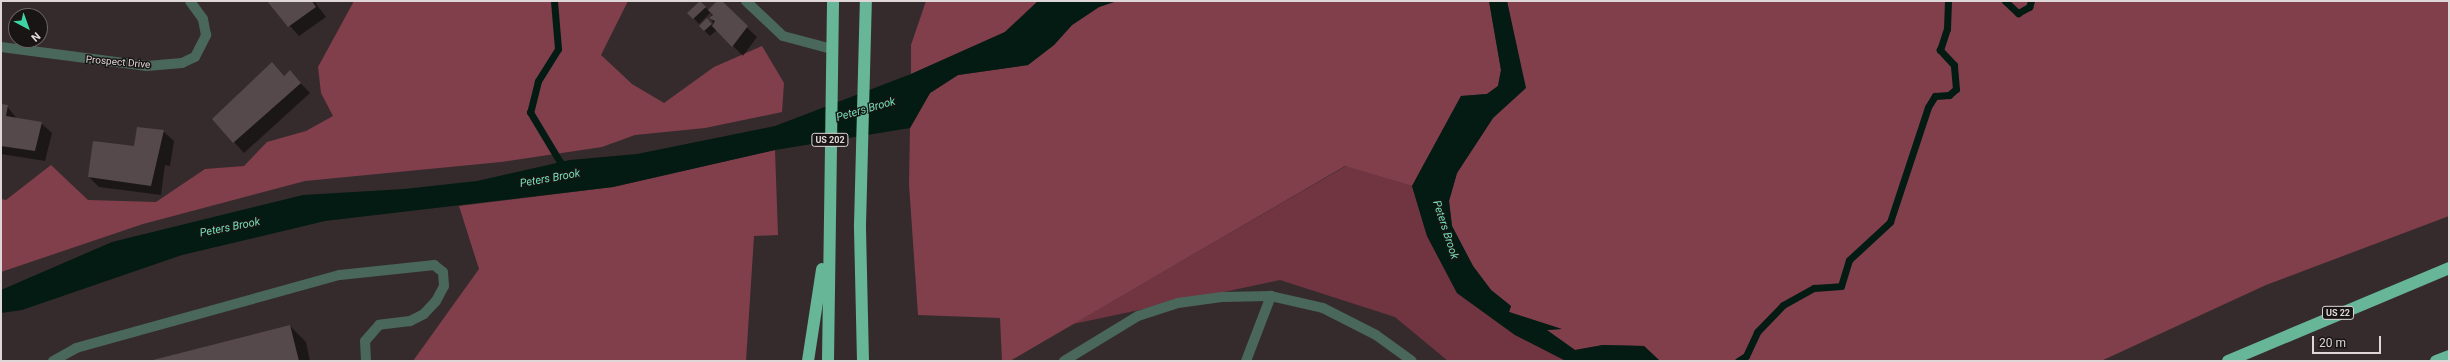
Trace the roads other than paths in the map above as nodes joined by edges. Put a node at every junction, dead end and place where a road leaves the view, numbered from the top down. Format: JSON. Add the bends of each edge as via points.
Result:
{"nodes":[{"id":1,"x":190,"y":1,"type":"edge"},
{"id":2,"x":746,"y":1,"type":"edge"},
{"id":3,"x":833,"y":1,"type":"edge"},
{"id":4,"x":866,"y":1,"type":"edge"},
{"id":5,"x":1,"y":47,"type":"edge"},
{"id":6,"x":832,"y":49,"type":"junction"},
{"id":7,"x":828,"y":231,"type":"junction"},
{"id":8,"x":2449,"y":268,"type":"edge"},
{"id":9,"x":1271,"y":296,"type":"junction"},
{"id":10,"x":2449,"y":356,"type":"edge"},
{"id":11,"x":53,"y":361,"type":"edge"},
{"id":12,"x":366,"y":361,"type":"edge"},
{"id":13,"x":808,"y":361,"type":"edge"},
{"id":14,"x":828,"y":361,"type":"edge"},
{"id":15,"x":864,"y":361,"type":"edge"},
{"id":16,"x":1064,"y":361,"type":"edge"},
{"id":17,"x":1246,"y":361,"type":"edge"},
{"id":18,"x":1412,"y":361,"type":"edge"},
{"id":19,"x":2228,"y":361,"type":"edge"},
{"id":20,"x":2436,"y":361,"type":"edge"}],
"edges":[{"from":1,"to":5,"type":"street","name":"Prospect Drive","via":[[204,19],[206,35],[195,57],[182,63],[147,66]]},
{"from":2,"to":6,"type":"street","via":[[783,36]]},
{"from":3,"to":6,"type":"highway","number":"US 202"},
{"from":4,"to":15,"type":"highway","number":"US 202","via":[[860,225]]},
{"from":6,"to":7,"type":"highway","number":"US 202"},
{"from":7,"to":13,"type":"highway"},
{"from":7,"to":14,"type":"highway","number":"US 202"},
{"from":8,"to":19,"type":"highway","number":"US 22"},
{"from":9,"to":16,"type":"street","via":[[1222,297],[1178,303],[1138,316]]},
{"from":9,"to":17,"type":"street"},
{"from":9,"to":18,"type":"street","via":[[1323,308],[1376,335]]},
{"from":10,"to":20,"type":"highway"},
{"from":11,"to":12,"type":"street","via":[[76,348],[332,277],[434,265],[442,272],[444,286],[436,301],[424,314],[410,321],[379,325],[365,341]]}]}
